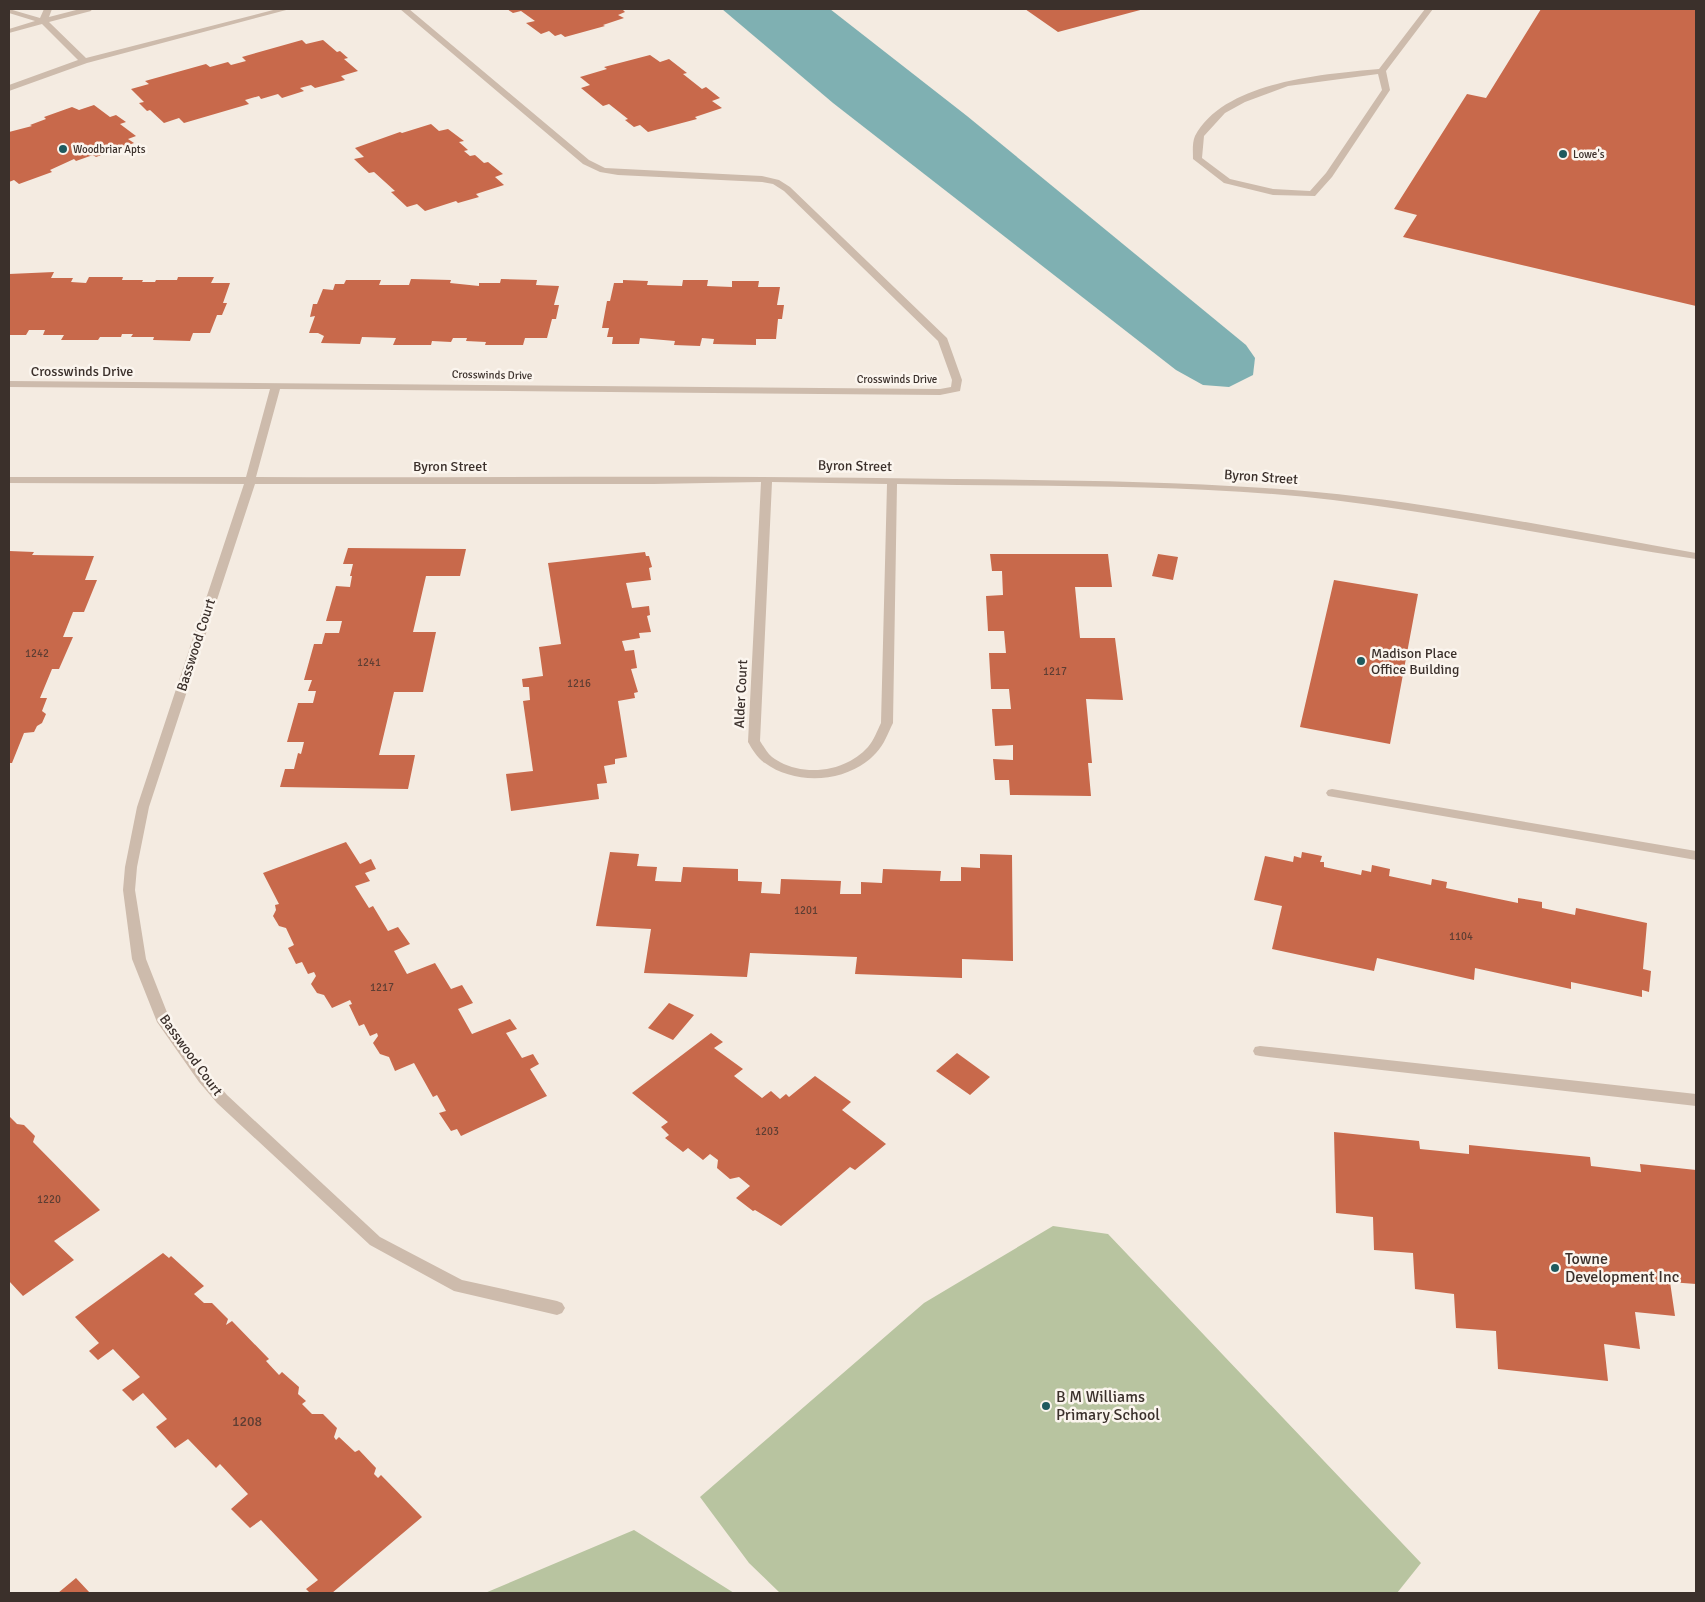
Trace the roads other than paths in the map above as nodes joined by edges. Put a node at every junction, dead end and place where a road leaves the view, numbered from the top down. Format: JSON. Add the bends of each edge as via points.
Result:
{"nodes":[{"id":1,"x":48,"y":9,"type":"edge"},
{"id":2,"x":88,"y":9,"type":"edge"},
{"id":3,"x":286,"y":9,"type":"edge"},
{"id":4,"x":404,"y":9,"type":"edge"},
{"id":5,"x":1429,"y":9,"type":"edge"},
{"id":6,"x":9,"y":11,"type":"edge"},
{"id":7,"x":43,"y":21,"type":"junction"},
{"id":8,"x":9,"y":31,"type":"edge"},
{"id":9,"x":84,"y":61,"type":"junction"},
{"id":10,"x":1382,"y":71,"type":"junction"},
{"id":11,"x":9,"y":88,"type":"edge"},
{"id":12,"x":9,"y":384,"type":"edge"},
{"id":13,"x":276,"y":386,"type":"junction"},
{"id":14,"x":767,"y":479,"type":"junction"},
{"id":15,"x":9,"y":480,"type":"edge"},
{"id":16,"x":250,"y":481,"type":"junction"},
{"id":17,"x":892,"y":481,"type":"junction"},
{"id":18,"x":1696,"y":556,"type":"edge"},
{"id":19,"x":1332,"y":793,"type":"dead end"},
{"id":20,"x":1696,"y":856,"type":"edge"},
{"id":21,"x":1260,"y":1051,"type":"dead end"},
{"id":22,"x":1696,"y":1100,"type":"edge"},
{"id":23,"x":557,"y":1308,"type":"dead end"}],
"edges":[{"from":1,"to":7,"type":"street"},
{"from":2,"to":7,"type":"street"},
{"from":3,"to":9,"type":"street"},
{"from":4,"to":13,"type":"street","name":"Crosswinds Drive","via":[[586,162],[603,170],[762,179],[787,189],[943,340],[957,380],[956,389],[940,392]]},
{"from":5,"to":10,"type":"street"},
{"from":6,"to":7,"type":"street"},
{"from":7,"to":8,"type":"street"},
{"from":7,"to":9,"type":"street"},
{"from":9,"to":11,"type":"street"},
{"from":10,"to":10,"type":"street","via":[[1315,79],[1272,88],[1241,100],[1214,119],[1198,138],[1197,159],[1227,181],[1272,192],[1312,194],[1330,176],[1386,90]]},
{"from":12,"to":13,"type":"street","name":"Crosswinds Drive"},
{"from":13,"to":16,"type":"street"},
{"from":14,"to":16,"type":"street","name":"Byron Street"},
{"from":14,"to":17,"type":"street","name":"Byron Street"},
{"from":14,"to":17,"type":"street","name":"Alder Court","via":[[754,742],[768,760],[791,771],[820,775],[851,767],[870,752],[887,724]]},
{"from":15,"to":16,"type":"street","name":"Byron Street"},
{"from":16,"to":23,"type":"street","name":"Basswood Court","via":[[143,807],[130,890],[139,959],[164,1022],[204,1078],[222,1099],[375,1241],[459,1286]]},
{"from":17,"to":18,"type":"street","name":"Byron Street","via":[[1137,485],[1333,497],[1455,514]]},
{"from":19,"to":20,"type":"street"},
{"from":21,"to":22,"type":"street"}]}
